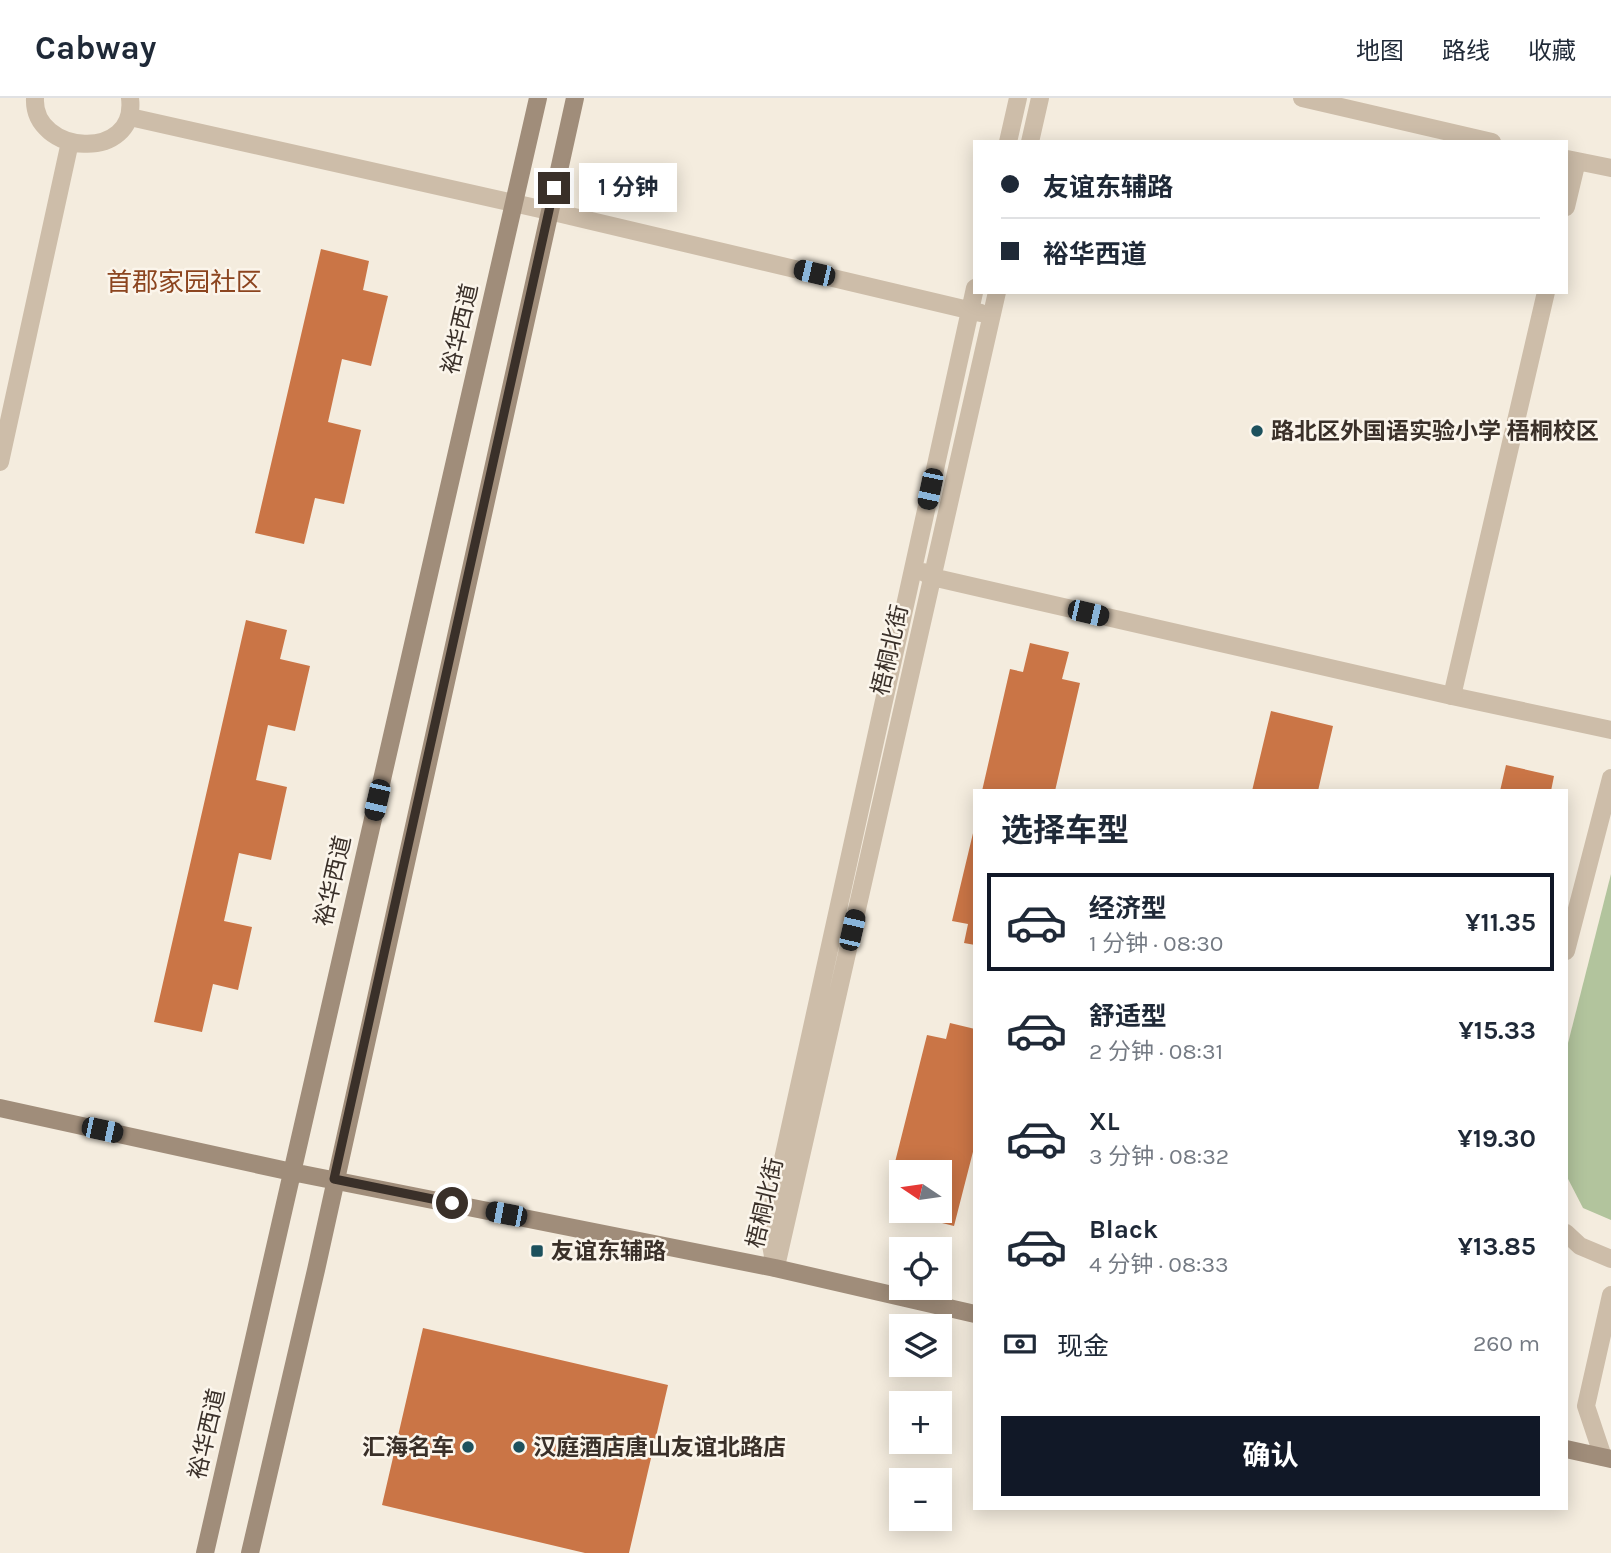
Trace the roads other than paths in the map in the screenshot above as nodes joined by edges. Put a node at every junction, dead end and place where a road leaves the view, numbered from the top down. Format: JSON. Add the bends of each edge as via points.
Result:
{"nodes":[{"id":1,"x":35,"y":98,"type":"edge"},
{"id":2,"x":130,"y":98,"type":"edge"},
{"id":3,"x":538,"y":98,"type":"edge"},
{"id":4,"x":575,"y":98,"type":"edge"},
{"id":5,"x":1018,"y":98,"type":"edge"},
{"id":6,"x":1040,"y":98,"type":"edge"},
{"id":7,"x":1302,"y":98,"type":"edge"},
{"id":8,"x":130,"y":117,"type":"junction"},
{"id":9,"x":1008,"y":140,"type":"edge"},
{"id":10,"x":1030,"y":140,"type":"edge"},
{"id":11,"x":1483,"y":140,"type":"edge"},
{"id":12,"x":70,"y":142,"type":"junction"},
{"id":13,"x":1572,"y":160,"type":"edge"},
{"id":14,"x":1611,"y":168,"type":"edge"},
{"id":15,"x":1568,"y":191,"type":"edge"},
{"id":16,"x":513,"y":204,"type":"junction"},
{"id":17,"x":549,"y":211,"type":"junction"},
{"id":18,"x":974,"y":294,"type":"edge"},
{"id":19,"x":996,"y":294,"type":"edge"},
{"id":20,"x":1546,"y":294,"type":"edge"},
{"id":21,"x":970,"y":309,"type":"junction"},
{"id":22,"x":991,"y":316,"type":"junction"},
{"id":23,"x":0,"y":462,"type":"edge"},
{"id":24,"x":913,"y":567,"type":"junction"},
{"id":25,"x":932,"y":577,"type":"junction"},
{"id":26,"x":1452,"y":696,"type":"junction"},
{"id":27,"x":1611,"y":730,"type":"edge"},
{"id":28,"x":1611,"y":778,"type":"edge"},
{"id":29,"x":1568,"y":943,"type":"edge"},
{"id":30,"x":0,"y":1108,"type":"edge"},
{"id":31,"x":292,"y":1172,"type":"junction"},
{"id":32,"x":334,"y":1179,"type":"junction"},
{"id":33,"x":1568,"y":1235,"type":"edge"},
{"id":34,"x":1611,"y":1259,"type":"edge"},
{"id":35,"x":775,"y":1268,"type":"junction"},
{"id":36,"x":1611,"y":1295,"type":"edge"},
{"id":37,"x":973,"y":1314,"type":"edge"},
{"id":38,"x":1568,"y":1449,"type":"edge"},
{"id":39,"x":1608,"y":1454,"type":"edge"},
{"id":40,"x":205,"y":1553,"type":"edge"},
{"id":41,"x":250,"y":1553,"type":"edge"}],
"edges":[{"from":1,"to":12,"type":"street","via":[[34,109],[42,124]]},
{"from":2,"to":8,"type":"street"},
{"from":3,"to":16,"type":"main road","name":"裕华西道"},
{"from":4,"to":17,"type":"main road"},
{"from":5,"to":9,"type":"street"},
{"from":6,"to":10,"type":"street"},
{"from":7,"to":11,"type":"street"},
{"from":8,"to":12,"type":"street","via":[[123,130],[108,140],[87,145]]},
{"from":8,"to":16,"type":"street"},
{"from":12,"to":23,"type":"street"},
{"from":13,"to":14,"type":"street"},
{"from":13,"to":15,"type":"street"},
{"from":16,"to":17,"type":"street"},
{"from":16,"to":31,"type":"main road","name":"裕华西道"},
{"from":17,"to":21,"type":"street"},
{"from":17,"to":32,"type":"main road"},
{"from":18,"to":21,"type":"street","name":"梧桐北街"},
{"from":19,"to":22,"type":"street","name":"梧桐北街"},
{"from":20,"to":26,"type":"street"},
{"from":21,"to":22,"type":"street"},
{"from":21,"to":24,"type":"street","name":"梧桐北街"},
{"from":22,"to":25,"type":"street","name":"梧桐北街"},
{"from":24,"to":25,"type":"street"},
{"from":24,"to":35,"type":"street","name":"梧桐北街","via":[[768,1227]]},
{"from":25,"to":26,"type":"street"},
{"from":25,"to":35,"type":"street","name":"梧桐北街"},
{"from":26,"to":27,"type":"street"},
{"from":28,"to":29,"type":"street"},
{"from":30,"to":31,"type":"main road"},
{"from":31,"to":32,"type":"main road"},
{"from":31,"to":40,"type":"main road","name":"裕华西道"},
{"from":32,"to":35,"type":"main road"},
{"from":32,"to":41,"type":"main road"},
{"from":33,"to":34,"type":"street","via":[[1580,1246]]},
{"from":35,"to":37,"type":"main road"},
{"from":36,"to":39,"type":"street","via":[[1586,1406]]},
{"from":38,"to":39,"type":"main road"}]}
